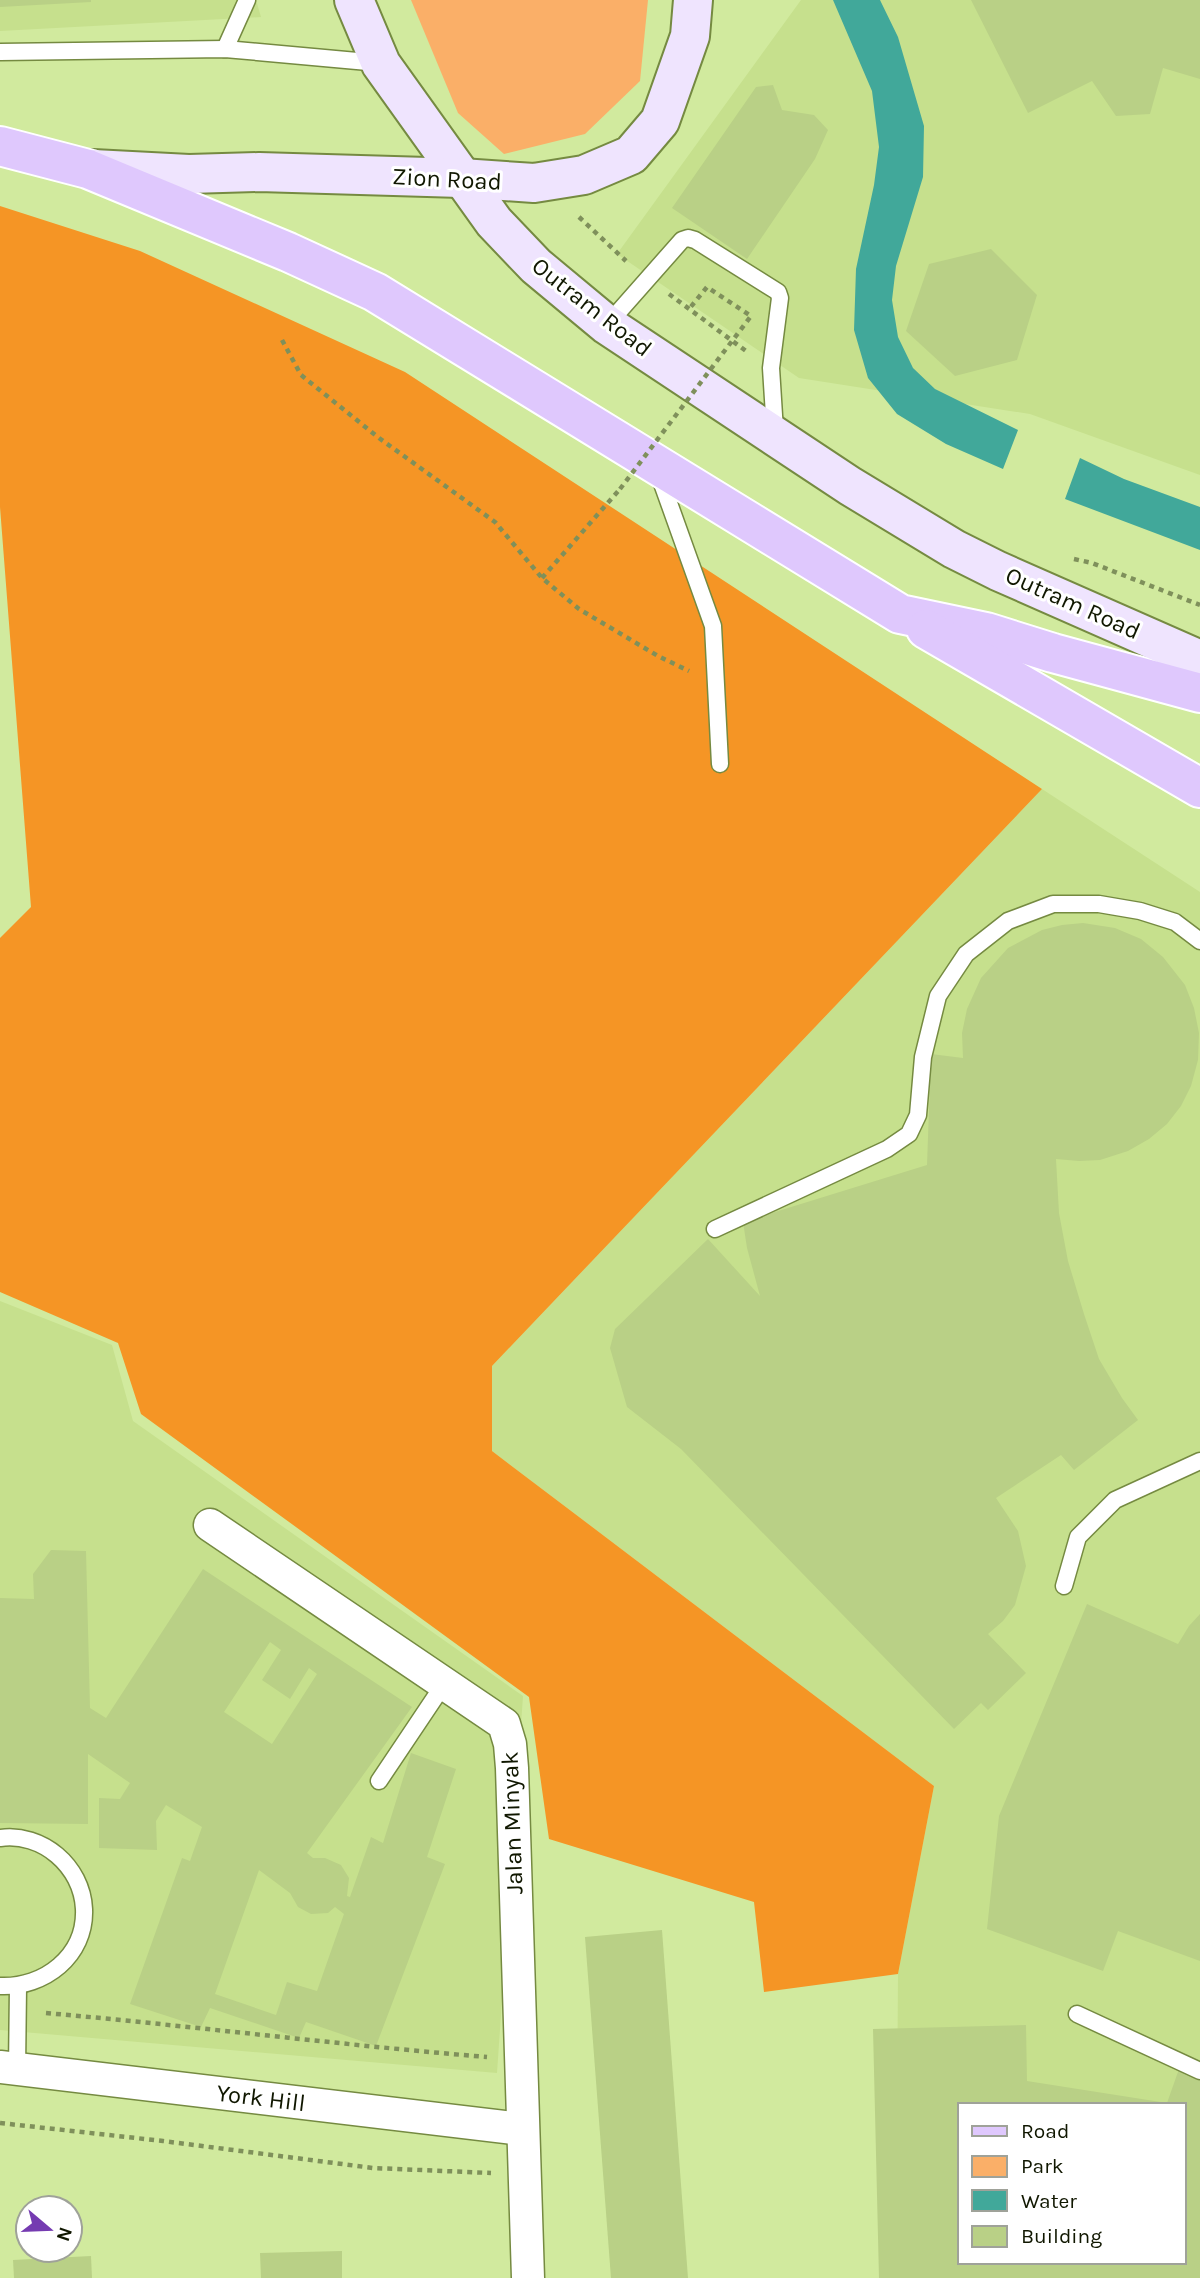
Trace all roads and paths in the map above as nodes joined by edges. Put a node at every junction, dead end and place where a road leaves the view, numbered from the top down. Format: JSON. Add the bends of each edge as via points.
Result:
{"nodes":[{"id":1,"x":247,"y":0,"type":"edge"},
{"id":2,"x":354,"y":0,"type":"edge"},
{"id":3,"x":693,"y":0,"type":"edge"},
{"id":4,"x":225,"y":49,"type":"junction"},
{"id":5,"x":0,"y":52,"type":"edge"},
{"id":6,"x":382,"y":64,"type":"junction"},
{"id":7,"x":0,"y":146,"type":"edge"},
{"id":8,"x":88,"y":169,"type":"junction"},
{"id":9,"x":461,"y":178,"type":"junction"},
{"id":10,"x":543,"y":182,"type":"junction"},
{"id":11,"x":648,"y":278,"type":"junction"},
{"id":12,"x":689,"y":309,"type":"junction"},
{"id":13,"x":607,"y":325,"type":"junction"},
{"id":14,"x":282,"y":340,"type":"dead end"},
{"id":15,"x":771,"y":389,"type":"junction"},
{"id":16,"x":776,"y":436,"type":"junction"},
{"id":17,"x":655,"y":463,"type":"junction"},
{"id":18,"x":1071,"y":559,"type":"dead end"},
{"id":19,"x":541,"y":578,"type":"junction"},
{"id":20,"x":1200,"y":605,"type":"edge"},
{"id":21,"x":900,"y":614,"type":"junction"},
{"id":22,"x":1200,"y":660,"type":"edge"},
{"id":23,"x":716,"y":683,"type":"junction"},
{"id":24,"x":1200,"y":693,"type":"edge"},
{"id":25,"x":720,"y":764,"type":"dead end"},
{"id":26,"x":1200,"y":788,"type":"edge"},
{"id":27,"x":1200,"y":941,"type":"edge"},
{"id":28,"x":715,"y":1229,"type":"dead end"},
{"id":29,"x":1200,"y":1461,"type":"edge"},
{"id":30,"x":210,"y":1525,"type":"dead end"},
{"id":31,"x":1064,"y":1586,"type":"dead end"},
{"id":32,"x":444,"y":1684,"type":"junction"},
{"id":33,"x":379,"y":1781,"type":"dead end"},
{"id":34,"x":0,"y":1838,"type":"edge"},
{"id":35,"x":0,"y":1986,"type":"edge"},
{"id":36,"x":18,"y":1987,"type":"junction"},
{"id":37,"x":18,"y":2011,"type":"junction"},
{"id":38,"x":1077,"y":2014,"type":"dead end"},
{"id":39,"x":520,"y":2060,"type":"junction"},
{"id":40,"x":9,"y":2068,"type":"edge"},
{"id":41,"x":1200,"y":2071,"type":"edge"},
{"id":42,"x":0,"y":2123,"type":"edge"},
{"id":43,"x":522,"y":2129,"type":"junction"},
{"id":44,"x":524,"y":2175,"type":"junction"},
{"id":45,"x":528,"y":2278,"type":"edge"}],
"edges":[{"from":1,"to":4,"type":"lane"},
{"from":2,"to":6,"type":"main road","name":"Outram Road"},
{"from":3,"to":10,"type":"main road","name":"Zion Road","via":[[690,36],[660,121],[631,155],[584,175]]},
{"from":4,"to":5,"type":"lane"},
{"from":4,"to":6,"type":"lane"},
{"from":6,"to":9,"type":"main road","name":"Outram Road"},
{"from":7,"to":8,"type":"main road","name":"Outram Road"},
{"from":8,"to":9,"type":"main road","name":"Zion Road"},
{"from":8,"to":17,"type":"main road","name":"Outram Road","via":[[375,292]]},
{"from":9,"to":10,"type":"main road","name":"Zion Road"},
{"from":9,"to":13,"type":"main road","name":"Outram Road","via":[[536,266]]},
{"from":10,"to":11,"type":"path"},
{"from":11,"to":12,"type":"path"},
{"from":11,"to":13,"type":"lane"},
{"from":11,"to":15,"type":"lane","via":[[688,238],[778,292]]},
{"from":12,"to":15,"type":"path","via":[[752,356],[744,370]]},
{"from":12,"to":19,"type":"path","bridge":true,"via":[[707,288],[751,316],[620,489]]},
{"from":13,"to":16,"type":"main road","name":"Outram Road"},
{"from":14,"to":19,"type":"path","via":[[301,375],[495,522]]},
{"from":15,"to":16,"type":"lane"},
{"from":16,"to":22,"type":"main road","name":"Outram Road","via":[[954,549]]},
{"from":17,"to":21,"type":"main road","name":"Outram Road"},
{"from":17,"to":23,"type":"lane","via":[[713,626]]},
{"from":18,"to":20,"type":"path"},
{"from":19,"to":23,"type":"path","via":[[579,609],[658,656]]},
{"from":21,"to":24,"type":"main road","name":"Outram Road","via":[[986,632]]},
{"from":21,"to":26,"type":"main road"},
{"from":23,"to":25,"type":"lane"},
{"from":27,"to":28,"type":"lane","via":[[1175,922],[1099,904],[1053,904],[1008,921],[966,954],[938,996],[923,1057],[918,1115],[909,1134],[887,1149]]},
{"from":29,"to":31,"type":"lane","via":[[1115,1500],[1078,1537]]},
{"from":30,"to":32,"type":"street","name":"Jalan Minyak"},
{"from":32,"to":33,"type":"lane"},
{"from":32,"to":39,"type":"street","name":"Jalan Minyak","via":[[504,1724],[510,1744]]},
{"from":34,"to":36,"type":"lane","via":[[13,1836],[40,1843],[62,1859],[78,1882],[84,1909],[79,1937],[65,1961],[44,1979]]},
{"from":35,"to":36,"type":"lane"},
{"from":36,"to":37,"type":"lane"},
{"from":37,"to":39,"type":"path"},
{"from":37,"to":40,"type":"lane"},
{"from":38,"to":41,"type":"lane"},
{"from":39,"to":43,"type":"street","name":"Jalan Minyak"},
{"from":40,"to":43,"type":"street","name":"York Hill"},
{"from":42,"to":44,"type":"path","via":[[373,2168]]},
{"from":43,"to":44,"type":"street","name":"Jalan Minyak"},
{"from":44,"to":45,"type":"street","name":"Jalan Minyak"}]}
